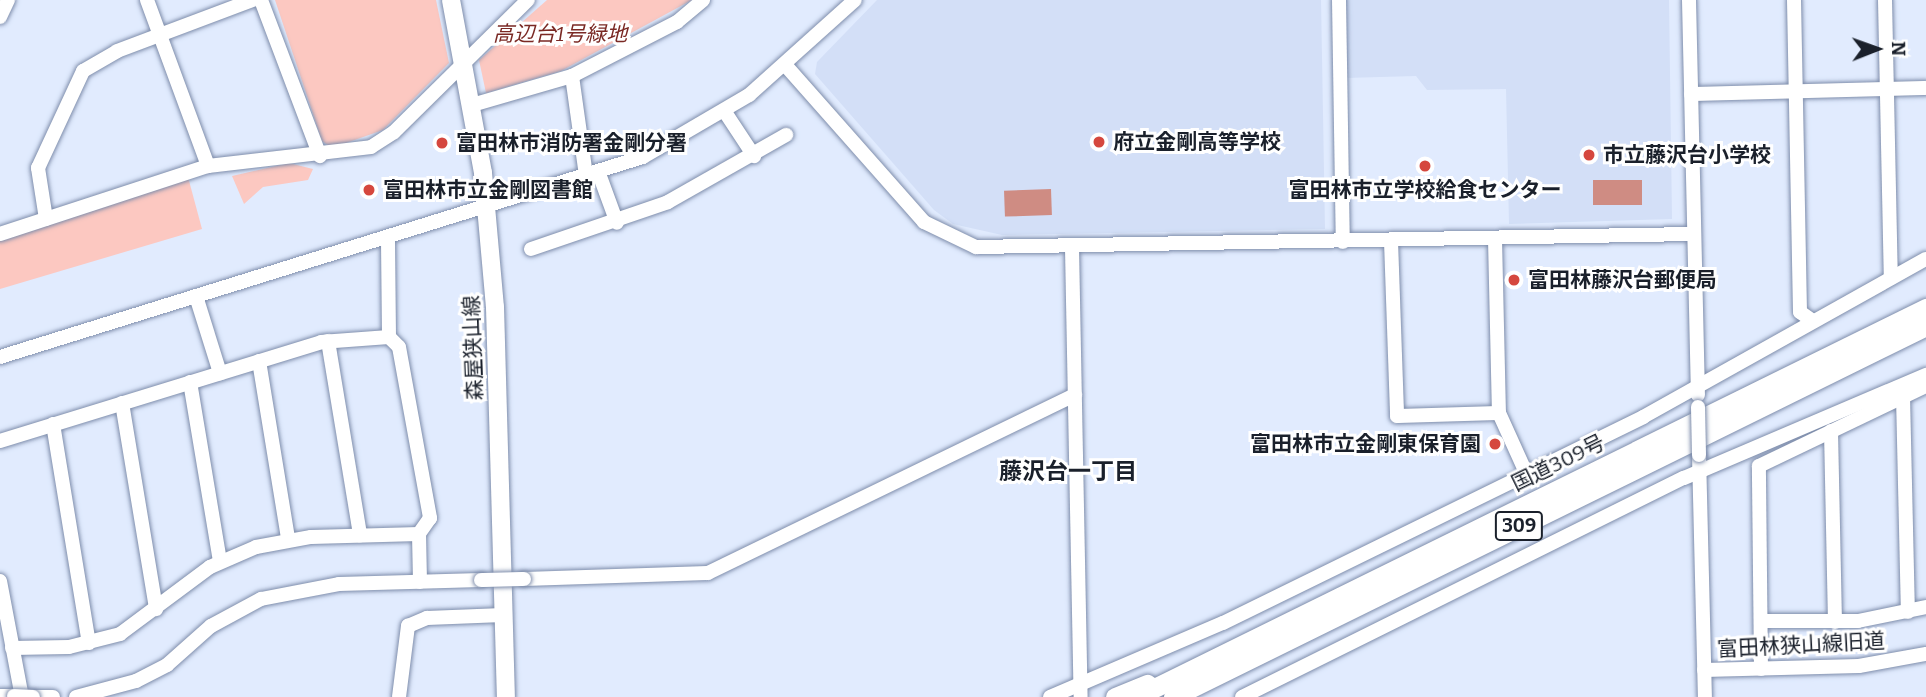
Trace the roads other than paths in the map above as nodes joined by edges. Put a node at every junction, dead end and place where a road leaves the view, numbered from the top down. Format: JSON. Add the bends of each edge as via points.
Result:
{"nodes":[{"id":1,"x":8,"y":0,"type":"edge"},
{"id":2,"x":147,"y":0,"type":"edge"},
{"id":3,"x":253,"y":0,"type":"edge"},
{"id":4,"x":261,"y":0,"type":"edge"},
{"id":5,"x":451,"y":0,"type":"edge"},
{"id":6,"x":528,"y":0,"type":"edge"},
{"id":7,"x":703,"y":0,"type":"edge"},
{"id":8,"x":855,"y":0,"type":"edge"},
{"id":9,"x":1339,"y":0,"type":"edge"},
{"id":10,"x":1689,"y":0,"type":"edge"},
{"id":11,"x":1794,"y":0,"type":"edge"},
{"id":12,"x":1885,"y":0,"type":"edge"},
{"id":13,"x":0,"y":17,"type":"edge"},
{"id":14,"x":160,"y":35,"type":"junction"},
{"id":15,"x":464,"y":61,"type":"junction"},
{"id":16,"x":787,"y":67,"type":"junction"},
{"id":17,"x":572,"y":76,"type":"junction"},
{"id":18,"x":1926,"y":88,"type":"edge"},
{"id":19,"x":1887,"y":89,"type":"junction"},
{"id":20,"x":1796,"y":91,"type":"junction"},
{"id":21,"x":1691,"y":94,"type":"junction"},
{"id":22,"x":472,"y":105,"type":"junction"},
{"id":23,"x":725,"y":113,"type":"junction"},
{"id":24,"x":786,"y":135,"type":"dead end"},
{"id":25,"x":320,"y":156,"type":"junction"},
{"id":26,"x":754,"y":156,"type":"junction"},
{"id":27,"x":208,"y":166,"type":"junction"},
{"id":28,"x":592,"y":173,"type":"junction"},
{"id":29,"x":486,"y":208,"type":"junction"},
{"id":30,"x":46,"y":219,"type":"junction"},
{"id":31,"x":617,"y":223,"type":"junction"},
{"id":32,"x":0,"y":234,"type":"edge"},
{"id":33,"x":1694,"y":234,"type":"junction"},
{"id":34,"x":1495,"y":239,"type":"junction"},
{"id":35,"x":388,"y":241,"type":"junction"},
{"id":36,"x":1391,"y":241,"type":"junction"},
{"id":37,"x":1343,"y":242,"type":"junction"},
{"id":38,"x":1072,"y":248,"type":"junction"},
{"id":39,"x":531,"y":249,"type":"dead end"},
{"id":40,"x":1926,"y":259,"type":"edge"},
{"id":41,"x":1891,"y":278,"type":"junction"},
{"id":42,"x":196,"y":296,"type":"junction"},
{"id":43,"x":1926,"y":302,"type":"edge"},
{"id":44,"x":1926,"y":308,"type":"edge"},
{"id":45,"x":1813,"y":321,"type":"junction"},
{"id":46,"x":1926,"y":326,"type":"edge"},
{"id":47,"x":1877,"y":332,"type":"junction"},
{"id":48,"x":389,"y":337,"type":"junction"},
{"id":49,"x":1926,"y":339,"type":"edge"},
{"id":50,"x":328,"y":341,"type":"junction"},
{"id":51,"x":1865,"y":356,"type":"junction"},
{"id":52,"x":0,"y":357,"type":"edge"},
{"id":53,"x":258,"y":361,"type":"junction"},
{"id":54,"x":219,"y":373,"type":"junction"},
{"id":55,"x":1926,"y":375,"type":"edge"},
{"id":56,"x":190,"y":382,"type":"junction"},
{"id":57,"x":1926,"y":386,"type":"edge"},
{"id":58,"x":1698,"y":389,"type":"junction"},
{"id":59,"x":1075,"y":395,"type":"junction"},
{"id":60,"x":1903,"y":397,"type":"junction"},
{"id":61,"x":122,"y":403,"type":"junction"},
{"id":62,"x":1499,"y":413,"type":"junction"},
{"id":63,"x":53,"y":424,"type":"junction"},
{"id":64,"x":1831,"y":431,"type":"junction"},
{"id":65,"x":0,"y":441,"type":"edge"},
{"id":66,"x":1700,"y":473,"type":"junction"},
{"id":67,"x":1527,"y":475,"type":"junction"},
{"id":68,"x":419,"y":534,"type":"junction"},
{"id":69,"x":360,"y":535,"type":"junction"},
{"id":70,"x":288,"y":539,"type":"junction"},
{"id":71,"x":220,"y":562,"type":"junction"},
{"id":72,"x":0,"y":581,"type":"edge"},
{"id":73,"x":420,"y":582,"type":"junction"},
{"id":74,"x":1926,"y":607,"type":"edge"},
{"id":75,"x":156,"y":609,"type":"junction"},
{"id":76,"x":1908,"y":612,"type":"junction"},
{"id":77,"x":503,"y":615,"type":"junction"},
{"id":78,"x":1764,"y":621,"type":"junction"},
{"id":79,"x":1835,"y":622,"type":"junction"},
{"id":80,"x":89,"y":643,"type":"junction"},
{"id":81,"x":12,"y":648,"type":"junction"},
{"id":82,"x":1926,"y":654,"type":"edge"},
{"id":83,"x":1199,"y":666,"type":"junction"},
{"id":84,"x":1761,"y":669,"type":"junction"},
{"id":85,"x":1704,"y":670,"type":"junction"},
{"id":86,"x":1081,"y":691,"type":"edge"},
{"id":87,"x":0,"y":696,"type":"edge"},
{"id":88,"x":14,"y":696,"type":"edge"},
{"id":89,"x":22,"y":697,"type":"edge"},
{"id":90,"x":33,"y":697,"type":"edge"},
{"id":91,"x":53,"y":697,"type":"edge"},
{"id":92,"x":76,"y":697,"type":"edge"},
{"id":93,"x":399,"y":697,"type":"edge"},
{"id":94,"x":506,"y":697,"type":"edge"},
{"id":95,"x":1050,"y":697,"type":"edge"},
{"id":96,"x":1115,"y":697,"type":"edge"},
{"id":97,"x":1136,"y":697,"type":"edge"},
{"id":98,"x":1172,"y":697,"type":"edge"},
{"id":99,"x":1242,"y":697,"type":"edge"},
{"id":100,"x":1705,"y":697,"type":"edge"}],
"edges":[{"from":1,"to":13,"type":"street"},
{"from":2,"to":14,"type":"street"},
{"from":3,"to":14,"type":"street"},
{"from":4,"to":25,"type":"street"},
{"from":5,"to":15,"type":"main road","name":"森屋狭山線"},
{"from":6,"to":15,"type":"street"},
{"from":7,"to":17,"type":"street","via":[[677,22]]},
{"from":8,"to":16,"type":"street"},
{"from":9,"to":37,"type":"street"},
{"from":10,"to":21,"type":"street"},
{"from":11,"to":20,"type":"street"},
{"from":12,"to":19,"type":"street"},
{"from":14,"to":27,"type":"street"},
{"from":14,"to":30,"type":"street","via":[[93,63],[75,81],[38,167]]},
{"from":15,"to":22,"type":"main road","name":"森屋狭山線"},
{"from":15,"to":25,"type":"street","via":[[381,141]]},
{"from":16,"to":23,"type":"street"},
{"from":16,"to":38,"type":"street","via":[[940,233],[994,250]]},
{"from":17,"to":22,"type":"street"},
{"from":17,"to":28,"type":"street"},
{"from":18,"to":19,"type":"street"},
{"from":19,"to":20,"type":"street"},
{"from":19,"to":41,"type":"street"},
{"from":20,"to":21,"type":"street"},
{"from":20,"to":45,"type":"street","via":[[1800,312]]},
{"from":21,"to":33,"type":"street"},
{"from":22,"to":29,"type":"main road","name":"森屋狭山線"},
{"from":23,"to":26,"type":"street"},
{"from":23,"to":28,"type":"street","via":[[643,157]]},
{"from":24,"to":26,"type":"street"},
{"from":25,"to":27,"type":"street"},
{"from":26,"to":31,"type":"street"},
{"from":27,"to":30,"type":"street"},
{"from":28,"to":29,"type":"street"},
{"from":28,"to":31,"type":"street"},
{"from":29,"to":35,"type":"street"},
{"from":29,"to":77,"type":"main road","name":"森屋狭山線"},
{"from":30,"to":32,"type":"street"},
{"from":31,"to":39,"type":"street"},
{"from":33,"to":34,"type":"street"},
{"from":33,"to":58,"type":"street"},
{"from":34,"to":36,"type":"street"},
{"from":34,"to":62,"type":"street"},
{"from":35,"to":42,"type":"street"},
{"from":35,"to":48,"type":"street"},
{"from":36,"to":37,"type":"street"},
{"from":36,"to":62,"type":"street","via":[[1397,415]]},
{"from":37,"to":38,"type":"street"},
{"from":38,"to":59,"type":"street"},
{"from":40,"to":41,"type":"street"},
{"from":41,"to":45,"type":"street"},
{"from":42,"to":52,"type":"street"},
{"from":42,"to":54,"type":"street"},
{"from":43,"to":47,"type":"highway","number":"309"},
{"from":44,"to":47,"type":"highway","name":"国道309号","number":"309"},
{"from":45,"to":58,"type":"street"},
{"from":46,"to":51,"type":"highway","name":"国道309号","number":"309"},
{"from":47,"to":83,"type":"highway","name":"国道309号","number":"309"},
{"from":48,"to":50,"type":"street"},
{"from":48,"to":68,"type":"street","via":[[399,347],[430,518]]},
{"from":49,"to":51,"type":"highway","number":"309","via":[[1891,355]]},
{"from":50,"to":53,"type":"street"},
{"from":50,"to":69,"type":"street"},
{"from":51,"to":98,"type":"highway","name":"国道309号","number":"309"},
{"from":53,"to":54,"type":"street"},
{"from":53,"to":70,"type":"street"},
{"from":54,"to":56,"type":"street"},
{"from":55,"to":66,"type":"street"},
{"from":56,"to":61,"type":"street"},
{"from":56,"to":71,"type":"street"},
{"from":57,"to":60,"type":"street"},
{"from":58,"to":66,"type":"street","bridge":true},
{"from":58,"to":67,"type":"street"},
{"from":59,"to":73,"type":"street","bridge":true,"via":[[708,573]]},
{"from":59,"to":86,"type":"street"},
{"from":60,"to":64,"type":"street"},
{"from":60,"to":76,"type":"street"},
{"from":61,"to":63,"type":"street"},
{"from":61,"to":75,"type":"street"},
{"from":62,"to":67,"type":"street"},
{"from":63,"to":65,"type":"street"},
{"from":63,"to":80,"type":"street"},
{"from":64,"to":78,"type":"street","via":[[1759,466]]},
{"from":64,"to":79,"type":"street"},
{"from":66,"to":85,"type":"street"},
{"from":66,"to":99,"type":"street"},
{"from":67,"to":86,"type":"street"},
{"from":68,"to":69,"type":"street"},
{"from":68,"to":73,"type":"street"},
{"from":69,"to":70,"type":"street"},
{"from":70,"to":71,"type":"street"},
{"from":71,"to":75,"type":"street"},
{"from":72,"to":81,"type":"street"},
{"from":73,"to":92,"type":"street","via":[[339,584],[261,599],[211,626],[157,670]]},
{"from":74,"to":76,"type":"street"},
{"from":75,"to":80,"type":"street","via":[[120,634]]},
{"from":76,"to":79,"type":"street"},
{"from":77,"to":93,"type":"street","via":[[427,618],[408,626]]},
{"from":77,"to":94,"type":"main road","name":"森屋狭山線"},
{"from":78,"to":79,"type":"street"},
{"from":78,"to":84,"type":"street"},
{"from":80,"to":81,"type":"street"},
{"from":81,"to":89,"type":"street"},
{"from":82,"to":84,"type":"street","name":"富田林狭山線旧道","via":[[1859,666]]},
{"from":83,"to":96,"type":"highway","number":"309"},
{"from":83,"to":97,"type":"highway","name":"国道309号","number":"309"},
{"from":84,"to":85,"type":"street","name":"富田林狭山線旧道"},
{"from":85,"to":100,"type":"street","name":"富田林狭山線旧道"},
{"from":86,"to":95,"type":"street"},
{"from":87,"to":88,"type":"street"},
{"from":88,"to":90,"type":"street","bridge":true},
{"from":90,"to":91,"type":"street"}]}
